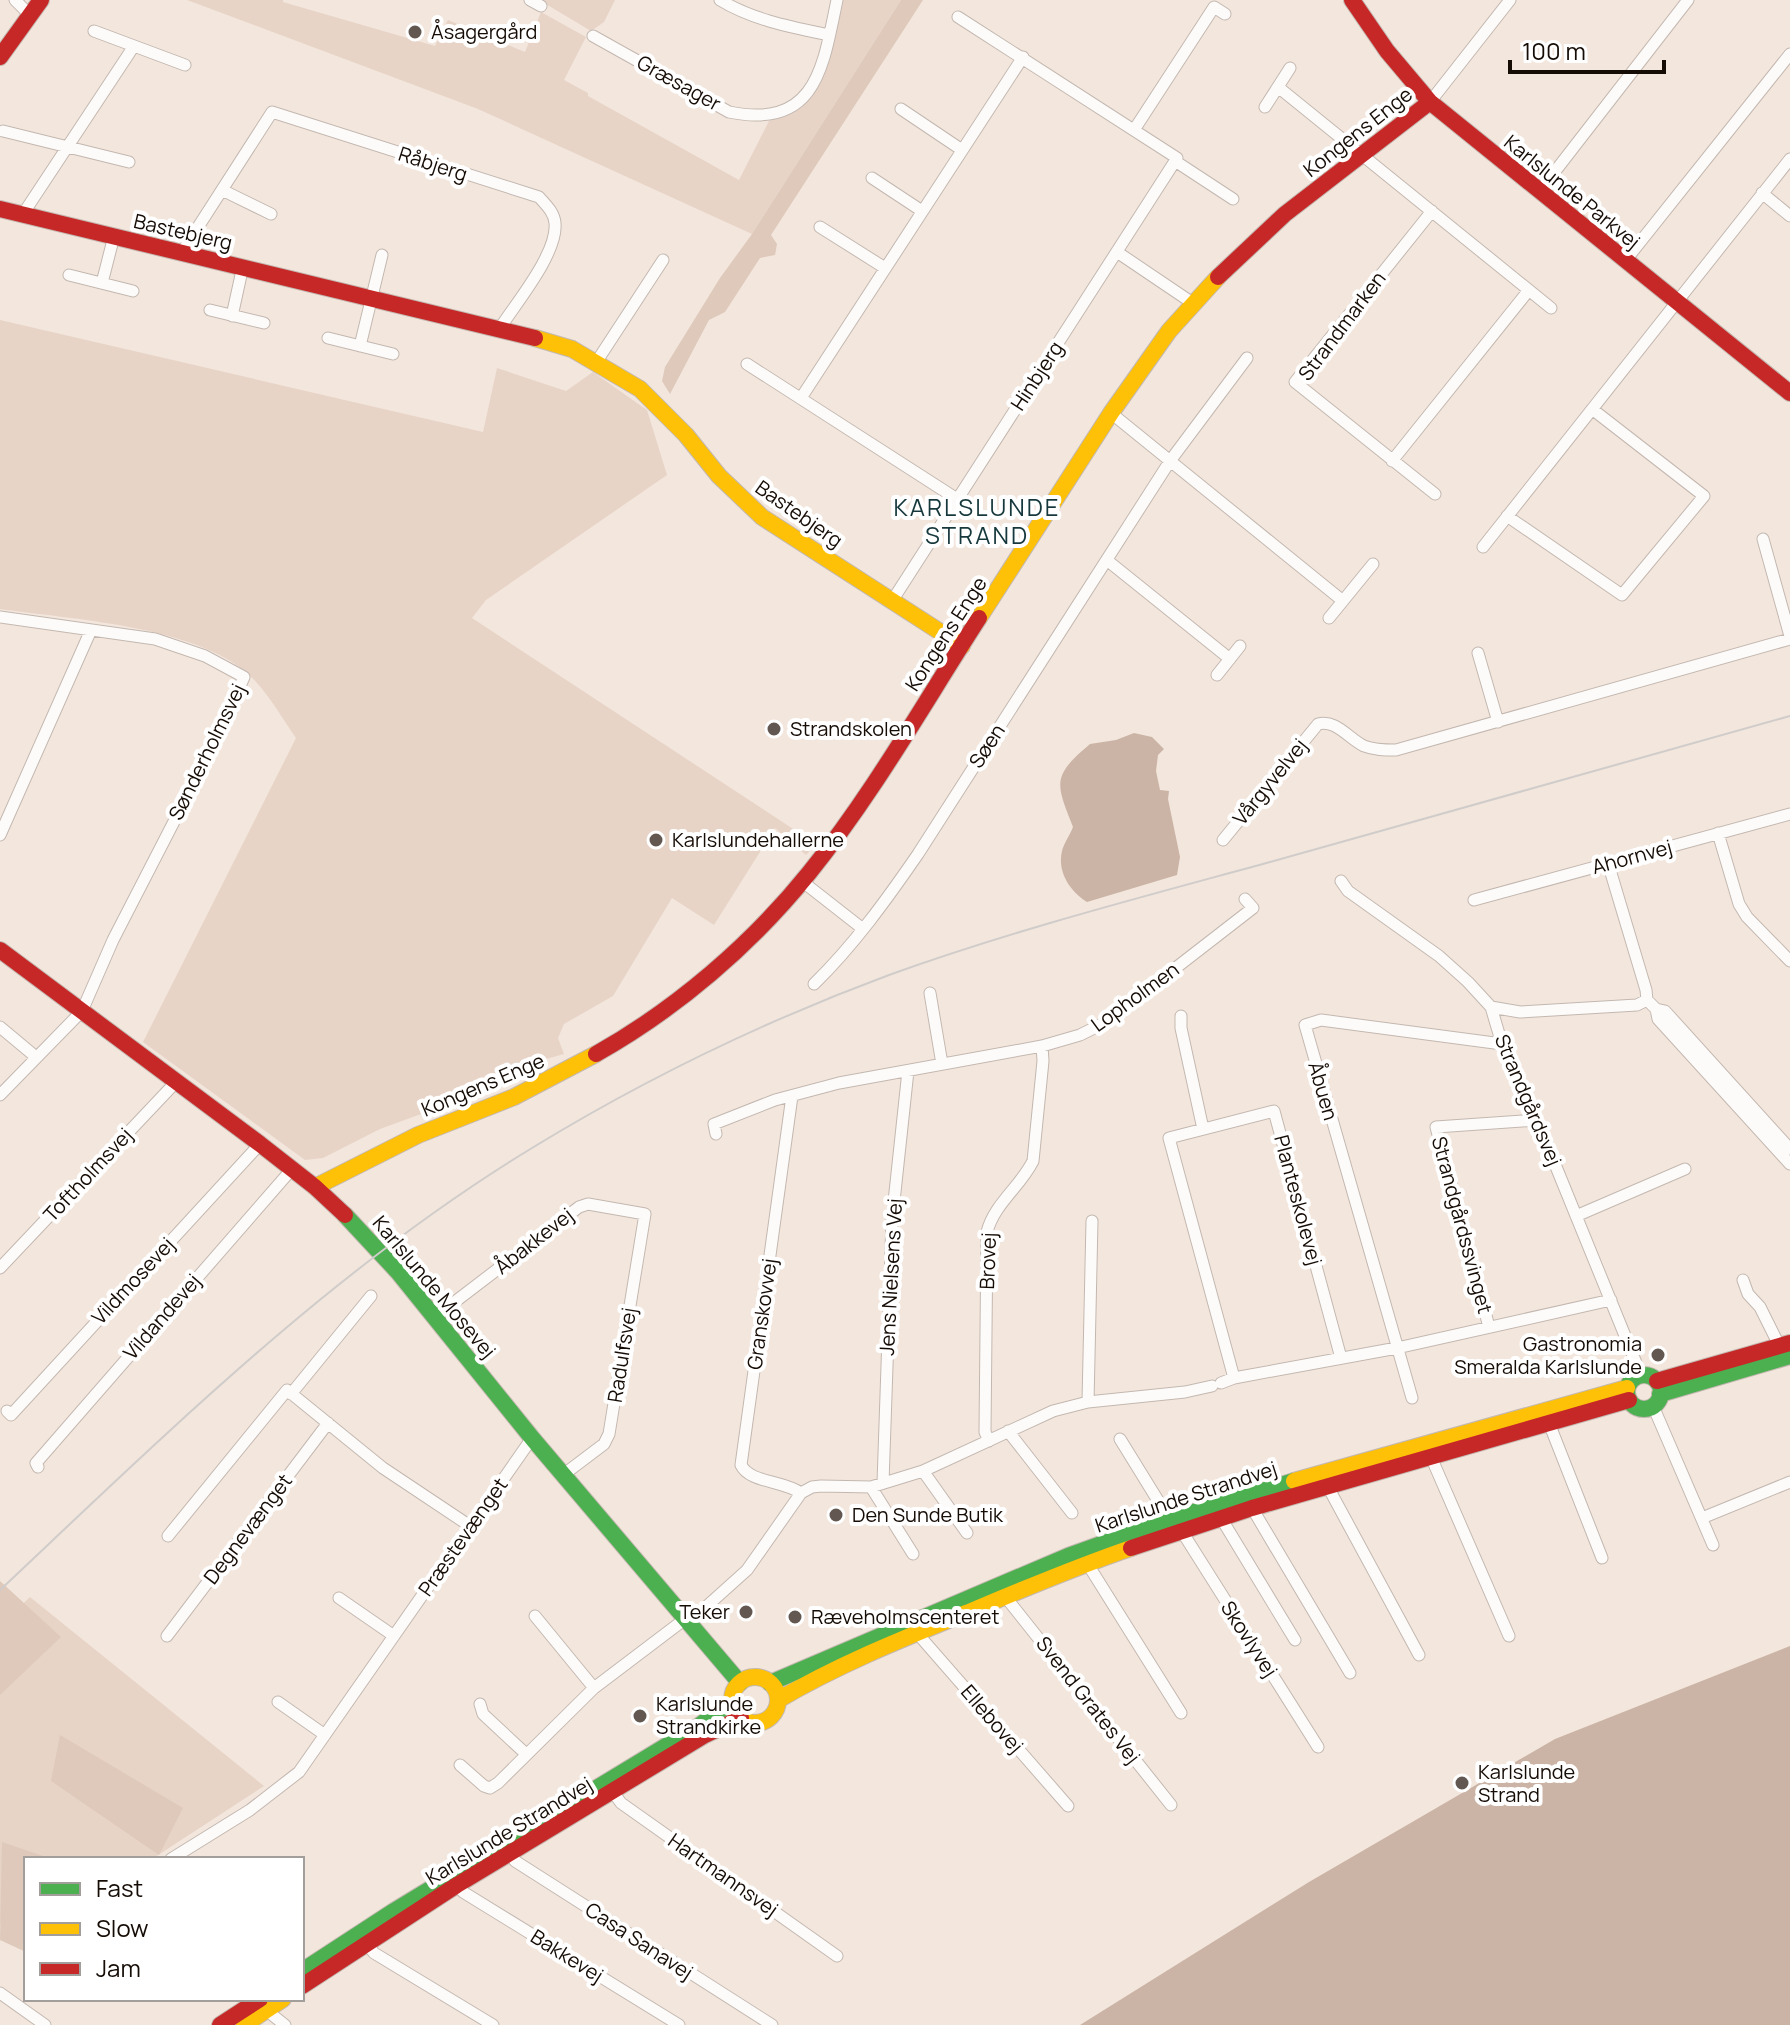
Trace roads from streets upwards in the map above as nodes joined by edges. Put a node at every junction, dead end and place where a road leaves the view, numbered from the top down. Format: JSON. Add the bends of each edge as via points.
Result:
{"nodes":[{"id":1,"x":15,"y":0,"type":"edge"},
{"id":2,"x":41,"y":0,"type":"edge"},
{"id":3,"x":720,"y":0,"type":"edge"},
{"id":4,"x":837,"y":0,"type":"edge"},
{"id":5,"x":1352,"y":0,"type":"edge"},
{"id":6,"x":1510,"y":0,"type":"edge"},
{"id":7,"x":1688,"y":0,"type":"edge"},
{"id":8,"x":1225,"y":14,"type":"dead end"},
{"id":9,"x":30,"y":15,"type":"junction"},
{"id":10,"x":958,"y":17,"type":"dead end"},
{"id":11,"x":94,"y":31,"type":"dead end"},
{"id":12,"x":829,"y":35,"type":"junction"},
{"id":13,"x":593,"y":36,"type":"dead end"},
{"id":14,"x":134,"y":46,"type":"junction"},
{"id":15,"x":1790,"y":54,"type":"edge"},
{"id":16,"x":0,"y":57,"type":"edge"},
{"id":17,"x":1023,"y":57,"type":"junction"},
{"id":18,"x":185,"y":65,"type":"dead end"},
{"id":19,"x":1290,"y":68,"type":"dead end"},
{"id":20,"x":1278,"y":87,"type":"junction"},
{"id":21,"x":1430,"y":102,"type":"junction"},
{"id":22,"x":1265,"y":107,"type":"dead end"},
{"id":23,"x":901,"y":109,"type":"dead end"},
{"id":24,"x":1134,"y":130,"type":"junction"},
{"id":25,"x":3,"y":131,"type":"dead end"},
{"id":26,"x":68,"y":147,"type":"junction"},
{"id":27,"x":962,"y":150,"type":"junction"},
{"id":28,"x":1361,"y":154,"type":"junction"},
{"id":29,"x":1790,"y":159,"type":"edge"},
{"id":30,"x":1175,"y":161,"type":"junction"},
{"id":31,"x":129,"y":162,"type":"dead end"},
{"id":32,"x":872,"y":178,"type":"dead end"},
{"id":33,"x":222,"y":190,"type":"junction"},
{"id":34,"x":1539,"y":192,"type":"junction"},
{"id":35,"x":1762,"y":193,"type":"junction"},
{"id":36,"x":1233,"y":199,"type":"dead end"},
{"id":37,"x":0,"y":209,"type":"edge"},
{"id":38,"x":922,"y":211,"type":"junction"},
{"id":39,"x":1432,"y":211,"type":"junction"},
{"id":40,"x":23,"y":214,"type":"junction"},
{"id":41,"x":271,"y":214,"type":"dead end"},
{"id":42,"x":1790,"y":216,"type":"edge"},
{"id":43,"x":820,"y":227,"type":"dead end"},
{"id":44,"x":114,"y":236,"type":"junction"},
{"id":45,"x":182,"y":252,"type":"junction"},
{"id":46,"x":1117,"y":252,"type":"junction"},
{"id":47,"x":382,"y":255,"type":"dead end"},
{"id":48,"x":663,"y":260,"type":"dead end"},
{"id":49,"x":1625,"y":261,"type":"junction"},
{"id":50,"x":243,"y":266,"type":"junction"},
{"id":51,"x":885,"y":268,"type":"junction"},
{"id":52,"x":69,"y":275,"type":"dead end"},
{"id":53,"x":102,"y":283,"type":"junction"},
{"id":54,"x":1529,"y":290,"type":"junction"},
{"id":55,"x":133,"y":291,"type":"dead end"},
{"id":56,"x":373,"y":297,"type":"junction"},
{"id":57,"x":1678,"y":303,"type":"junction"},
{"id":58,"x":1194,"y":304,"type":"junction"},
{"id":59,"x":1551,"y":308,"type":"dead end"},
{"id":60,"x":210,"y":310,"type":"dead end"},
{"id":61,"x":232,"y":316,"type":"junction"},
{"id":62,"x":264,"y":323,"type":"dead end"},
{"id":63,"x":500,"y":328,"type":"junction"},
{"id":64,"x":328,"y":338,"type":"dead end"},
{"id":65,"x":360,"y":346,"type":"junction"},
{"id":66,"x":393,"y":354,"type":"dead end"},
{"id":67,"x":1247,"y":358,"type":"dead end"},
{"id":68,"x":597,"y":361,"type":"junction"},
{"id":69,"x":747,"y":364,"type":"dead end"},
{"id":70,"x":1790,"y":393,"type":"edge"},
{"id":71,"x":801,"y":398,"type":"junction"},
{"id":72,"x":1592,"y":409,"type":"junction"},
{"id":73,"x":1111,"y":413,"type":"junction"},
{"id":74,"x":1170,"y":461,"type":"junction"},
{"id":75,"x":1392,"y":461,"type":"junction"},
{"id":76,"x":1435,"y":494,"type":"dead end"},
{"id":77,"x":957,"y":499,"type":"junction"},
{"id":78,"x":1507,"y":516,"type":"junction"},
{"id":79,"x":1763,"y":539,"type":"dead end"},
{"id":80,"x":1483,"y":547,"type":"dead end"},
{"id":81,"x":1108,"y":561,"type":"junction"},
{"id":82,"x":1373,"y":564,"type":"dead end"},
{"id":83,"x":892,"y":601,"type":"junction"},
{"id":84,"x":1343,"y":601,"type":"junction"},
{"id":85,"x":0,"y":617,"type":"edge"},
{"id":86,"x":1329,"y":618,"type":"dead end"},
{"id":87,"x":91,"y":630,"type":"junction"},
{"id":88,"x":1790,"y":638,"type":"edge"},
{"id":89,"x":962,"y":646,"type":"junction"},
{"id":90,"x":1240,"y":646,"type":"dead end"},
{"id":91,"x":1478,"y":653,"type":"dead end"},
{"id":92,"x":1230,"y":659,"type":"junction"},
{"id":93,"x":1217,"y":675,"type":"dead end"},
{"id":94,"x":1498,"y":722,"type":"junction"},
{"id":95,"x":1790,"y":814,"type":"edge"},
{"id":96,"x":1718,"y":833,"type":"junction"},
{"id":97,"x":0,"y":835,"type":"edge"},
{"id":98,"x":1223,"y":840,"type":"dead end"},
{"id":99,"x":1608,"y":863,"type":"junction"},
{"id":100,"x":1341,"y":881,"type":"dead end"},
{"id":101,"x":803,"y":882,"type":"junction"},
{"id":102,"x":1245,"y":899,"type":"dead end"},
{"id":103,"x":1474,"y":900,"type":"dead end"},
{"id":104,"x":863,"y":929,"type":"junction"},
{"id":105,"x":0,"y":950,"type":"edge"},
{"id":106,"x":1790,"y":961,"type":"edge"},
{"id":107,"x":814,"y":984,"type":"dead end"},
{"id":108,"x":930,"y":993,"type":"dead end"},
{"id":109,"x":1647,"y":1000,"type":"junction"},
{"id":110,"x":1491,"y":1007,"type":"junction"},
{"id":111,"x":1656,"y":1009,"type":"junction"},
{"id":112,"x":82,"y":1011,"type":"junction"},
{"id":113,"x":1181,"y":1016,"type":"dead end"},
{"id":114,"x":0,"y":1027,"type":"edge"},
{"id":115,"x":1502,"y":1044,"type":"junction"},
{"id":116,"x":1042,"y":1046,"type":"junction"},
{"id":117,"x":36,"y":1057,"type":"junction"},
{"id":118,"x":942,"y":1064,"type":"junction"},
{"id":119,"x":908,"y":1071,"type":"junction"},
{"id":120,"x":176,"y":1082,"type":"junction"},
{"id":121,"x":0,"y":1095,"type":"edge"},
{"id":122,"x":792,"y":1096,"type":"junction"},
{"id":123,"x":1537,"y":1120,"type":"junction"},
{"id":124,"x":1203,"y":1129,"type":"junction"},
{"id":125,"x":716,"y":1134,"type":"dead end"},
{"id":126,"x":260,"y":1144,"type":"junction"},
{"id":127,"x":1790,"y":1149,"type":"edge"},
{"id":128,"x":1790,"y":1164,"type":"edge"},
{"id":129,"x":292,"y":1169,"type":"junction"},
{"id":130,"x":1685,"y":1169,"type":"dead end"},
{"id":131,"x":315,"y":1187,"type":"junction"},
{"id":132,"x":645,"y":1214,"type":"joint"},
{"id":133,"x":1576,"y":1216,"type":"junction"},
{"id":134,"x":1092,"y":1221,"type":"dead end"},
{"id":135,"x":0,"y":1268,"type":"edge"},
{"id":136,"x":1743,"y":1280,"type":"dead end"},
{"id":137,"x":371,"y":1296,"type":"dead end"},
{"id":138,"x":1611,"y":1300,"type":"junction"},
{"id":139,"x":435,"y":1317,"type":"junction"},
{"id":140,"x":1489,"y":1327,"type":"junction"},
{"id":141,"x":1397,"y":1348,"type":"junction"},
{"id":142,"x":1787,"y":1348,"type":"edge"},
{"id":143,"x":1341,"y":1358,"type":"junction"},
{"id":144,"x":1234,"y":1378,"type":"junction"},
{"id":145,"x":1653,"y":1389,"type":"junction"},
{"id":146,"x":289,"y":1392,"type":"junction"},
{"id":147,"x":1628,"y":1394,"type":"junction"},
{"id":148,"x":1412,"y":1398,"type":"dead end"},
{"id":149,"x":1088,"y":1402,"type":"junction"},
{"id":150,"x":7,"y":1411,"type":"dead end"},
{"id":151,"x":1547,"y":1419,"type":"junction"},
{"id":152,"x":328,"y":1423,"type":"junction"},
{"id":153,"x":1008,"y":1431,"type":"junction"},
{"id":154,"x":532,"y":1438,"type":"junction"},
{"id":155,"x":1120,"y":1439,"type":"dead end"},
{"id":156,"x":989,"y":1441,"type":"junction"},
{"id":157,"x":1431,"y":1457,"type":"junction"},
{"id":158,"x":38,"y":1467,"type":"dead end"},
{"id":159,"x":923,"y":1471,"type":"junction"},
{"id":160,"x":563,"y":1475,"type":"junction"},
{"id":161,"x":1790,"y":1482,"type":"edge"},
{"id":162,"x":877,"y":1485,"type":"junction"},
{"id":163,"x":1328,"y":1487,"type":"junction"},
{"id":164,"x":801,"y":1493,"type":"junction"},
{"id":165,"x":1252,"y":1508,"type":"junction"},
{"id":166,"x":1072,"y":1513,"type":"dead end"},
{"id":167,"x":1221,"y":1518,"type":"junction"},
{"id":168,"x":1702,"y":1518,"type":"junction"},
{"id":169,"x":1176,"y":1525,"type":"junction"},
{"id":170,"x":470,"y":1526,"type":"junction"},
{"id":171,"x":967,"y":1533,"type":"dead end"},
{"id":172,"x":168,"y":1536,"type":"dead end"},
{"id":173,"x":1713,"y":1545,"type":"dead end"},
{"id":174,"x":913,"y":1554,"type":"dead end"},
{"id":175,"x":1602,"y":1558,"type":"dead end"},
{"id":176,"x":1087,"y":1563,"type":"junction"},
{"id":177,"x":1004,"y":1595,"type":"junction"},
{"id":178,"x":339,"y":1598,"type":"dead end"},
{"id":179,"x":535,"y":1616,"type":"dead end"},
{"id":180,"x":687,"y":1621,"type":"junction"},
{"id":181,"x":917,"y":1633,"type":"junction"},
{"id":182,"x":167,"y":1636,"type":"dead end"},
{"id":183,"x":394,"y":1636,"type":"junction"},
{"id":184,"x":1509,"y":1636,"type":"dead end"},
{"id":185,"x":1295,"y":1640,"type":"dead end"},
{"id":186,"x":1419,"y":1655,"type":"dead end"},
{"id":187,"x":1350,"y":1673,"type":"dead end"},
{"id":188,"x":740,"y":1683,"type":"junction"},
{"id":189,"x":770,"y":1683,"type":"junction"},
{"id":190,"x":594,"y":1688,"type":"junction"},
{"id":191,"x":778,"y":1700,"type":"junction"},
{"id":192,"x":732,"y":1701,"type":"junction"},
{"id":193,"x":278,"y":1702,"type":"dead end"},
{"id":194,"x":480,"y":1704,"type":"dead end"},
{"id":195,"x":1181,"y":1713,"type":"dead end"},
{"id":196,"x":741,"y":1718,"type":"junction"},
{"id":197,"x":325,"y":1735,"type":"junction"},
{"id":198,"x":1318,"y":1747,"type":"dead end"},
{"id":199,"x":526,"y":1754,"type":"junction"},
{"id":200,"x":460,"y":1765,"type":"dead end"},
{"id":201,"x":613,"y":1792,"type":"junction"},
{"id":202,"x":1171,"y":1805,"type":"dead end"},
{"id":203,"x":1068,"y":1806,"type":"dead end"},
{"id":204,"x":510,"y":1853,"type":"junction"},
{"id":205,"x":174,"y":1857,"type":"edge"},
{"id":206,"x":457,"y":1885,"type":"junction"},
{"id":207,"x":366,"y":1943,"type":"junction"},
{"id":208,"x":837,"y":1956,"type":"dead end"},
{"id":209,"x":304,"y":1970,"type":"edge"},
{"id":210,"x":304,"y":1985,"type":"edge"},
{"id":211,"x":0,"y":1993,"type":"edge"},
{"id":212,"x":263,"y":2005,"type":"edge"},
{"id":213,"x":45,"y":2025,"type":"edge"},
{"id":214,"x":220,"y":2025,"type":"edge"},
{"id":215,"x":244,"y":2025,"type":"edge"},
{"id":216,"x":285,"y":2025,"type":"edge"},
{"id":217,"x":493,"y":2025,"type":"edge"},
{"id":218,"x":679,"y":2025,"type":"edge"},
{"id":219,"x":772,"y":2025,"type":"edge"}],
"edges":[{"from":1,"to":9,"type":"street"},
{"from":2,"to":9,"type":"street"},
{"from":3,"to":12,"type":"street","via":[[772,23]]},
{"from":4,"to":12,"type":"street","name":"Græsager"},
{"from":5,"to":21,"type":"street","name":"Karlslunde Parkvej"},
{"from":6,"to":21,"type":"street"},
{"from":7,"to":34,"type":"street"},
{"from":8,"to":24,"type":"street","via":[[1214,7]]},
{"from":9,"to":16,"type":"street"},
{"from":10,"to":17,"type":"street"},
{"from":11,"to":14,"type":"street"},
{"from":12,"to":13,"type":"street","name":"Græsager","via":[[823,65],[800,100],[783,110],[748,116],[729,112]]},
{"from":14,"to":18,"type":"street"},
{"from":14,"to":26,"type":"street"},
{"from":15,"to":49,"type":"street"},
{"from":17,"to":24,"type":"street"},
{"from":17,"to":27,"type":"street"},
{"from":19,"to":20,"type":"street"},
{"from":20,"to":22,"type":"street"},
{"from":20,"to":28,"type":"street"},
{"from":21,"to":28,"type":"street","name":"Kongens Enge"},
{"from":21,"to":34,"type":"street","name":"Karlslunde Parkvej"},
{"from":23,"to":27,"type":"street"},
{"from":24,"to":30,"type":"street"},
{"from":25,"to":26,"type":"street"},
{"from":26,"to":31,"type":"street"},
{"from":26,"to":40,"type":"street"},
{"from":27,"to":38,"type":"street"},
{"from":28,"to":39,"type":"street"},
{"from":28,"to":58,"type":"street","name":"Kongens Enge","via":[[1285,214]]},
{"from":29,"to":35,"type":"street"},
{"from":30,"to":36,"type":"street"},
{"from":30,"to":46,"type":"street","name":"Hinbjerg"},
{"from":32,"to":38,"type":"street"},
{"from":33,"to":41,"type":"street"},
{"from":33,"to":45,"type":"street","name":"Råbjerg"},
{"from":33,"to":63,"type":"street","name":"Råbjerg","via":[[272,112],[539,197],[550,208],[554,236]]},
{"from":34,"to":49,"type":"street","name":"Karlslunde Parkvej"},
{"from":35,"to":42,"type":"street"},
{"from":35,"to":57,"type":"street"},
{"from":37,"to":40,"type":"street","name":"Bastebjerg"},
{"from":38,"to":51,"type":"street"},
{"from":39,"to":54,"type":"street"},
{"from":39,"to":75,"type":"street","name":"Strandmarken","via":[[1295,382]]},
{"from":40,"to":44,"type":"street","name":"Bastebjerg"},
{"from":43,"to":51,"type":"street"},
{"from":44,"to":45,"type":"street","name":"Bastebjerg"},
{"from":44,"to":53,"type":"street","name":"Bastebjerg"},
{"from":45,"to":50,"type":"street","name":"Bastebjerg"},
{"from":46,"to":58,"type":"street"},
{"from":46,"to":77,"type":"street","name":"Hinbjerg"},
{"from":47,"to":56,"type":"street"},
{"from":48,"to":68,"type":"street"},
{"from":49,"to":57,"type":"street","name":"Karlslunde Parkvej"},
{"from":50,"to":56,"type":"street","name":"Bastebjerg"},
{"from":50,"to":61,"type":"street","name":"Bastebjerg"},
{"from":51,"to":71,"type":"street"},
{"from":52,"to":53,"type":"street"},
{"from":53,"to":55,"type":"street"},
{"from":54,"to":59,"type":"street"},
{"from":54,"to":75,"type":"street"},
{"from":56,"to":63,"type":"street","name":"Bastebjerg"},
{"from":56,"to":65,"type":"street"},
{"from":57,"to":70,"type":"street","name":"Karlslunde Parkvej"},
{"from":57,"to":72,"type":"street"},
{"from":58,"to":73,"type":"street","name":"Kongens Enge","via":[[1144,363]]},
{"from":60,"to":61,"type":"street"},
{"from":61,"to":62,"type":"street"},
{"from":63,"to":68,"type":"street","name":"Bastebjerg"},
{"from":64,"to":65,"type":"street"},
{"from":65,"to":66,"type":"street"},
{"from":67,"to":74,"type":"street","name":"Søen"},
{"from":68,"to":83,"type":"street","name":"Bastebjerg","via":[[640,389],[762,517]]},
{"from":69,"to":71,"type":"street"},
{"from":71,"to":77,"type":"street"},
{"from":72,"to":78,"type":"street"},
{"from":72,"to":78,"type":"street","via":[[1704,496],[1622,595]]},
{"from":73,"to":74,"type":"street"},
{"from":73,"to":89,"type":"street","name":"Kongens Enge"},
{"from":74,"to":81,"type":"street","name":"Søen"},
{"from":74,"to":84,"type":"street"},
{"from":75,"to":76,"type":"street","name":"Strandmarken"},
{"from":77,"to":83,"type":"street","name":"Hinbjerg"},
{"from":78,"to":80,"type":"street"},
{"from":79,"to":88,"type":"street","name":"Vårgyvelvej"},
{"from":81,"to":92,"type":"street"},
{"from":81,"to":104,"type":"street","name":"Søen","via":[[918,854]]},
{"from":82,"to":84,"type":"street"},
{"from":83,"to":89,"type":"street","name":"Bastebjerg"},
{"from":84,"to":86,"type":"street"},
{"from":85,"to":87,"type":"street","name":"Sønderholmsvej"},
{"from":87,"to":97,"type":"street"},
{"from":87,"to":112,"type":"street","name":"Sønderholmsvej","via":[[155,639],[244,677]]},
{"from":88,"to":94,"type":"street","name":"Vårgyvelvej"},
{"from":89,"to":101,"type":"street","name":"Kongens Enge"},
{"from":90,"to":92,"type":"street"},
{"from":91,"to":94,"type":"street"},
{"from":92,"to":93,"type":"street"},
{"from":94,"to":98,"type":"street","name":"Vårgyvelvej","via":[[1396,750],[1363,746],[1330,723],[1318,724]]},
{"from":95,"to":96,"type":"street","name":"Ahornvej"},
{"from":96,"to":99,"type":"street","name":"Ahornvej"},
{"from":96,"to":106,"type":"street","via":[[1739,904]]},
{"from":99,"to":103,"type":"street","name":"Ahornvej"},
{"from":99,"to":109,"type":"street"},
{"from":100,"to":110,"type":"street","name":"Strandgårdsvej","via":[[1439,956]]},
{"from":101,"to":104,"type":"street"},
{"from":101,"to":131,"type":"street","name":"Kongens Enge","via":[[714,968],[634,1032],[514,1097],[419,1134]]},
{"from":102,"to":116,"type":"street","name":"Lopholmen","via":[[1253,908],[1106,1022]]},
{"from":104,"to":107,"type":"street","name":"Søen"},
{"from":105,"to":112,"type":"street","name":"Karlslunde Mosevej"},
{"from":108,"to":118,"type":"street"},
{"from":109,"to":110,"type":"street","via":[[1637,1005],[1520,1012]]},
{"from":109,"to":111,"type":"street"},
{"from":110,"to":115,"type":"street","name":"Strandgårdsvej"},
{"from":111,"to":127,"type":"street","via":[[1665,1011]]},
{"from":111,"to":128,"type":"street","via":[[1658,1019]]},
{"from":112,"to":117,"type":"street"},
{"from":112,"to":120,"type":"street","name":"Karlslunde Mosevej"},
{"from":113,"to":124,"type":"street"},
{"from":114,"to":117,"type":"street"},
{"from":115,"to":123,"type":"street","name":"Strandgårdsvej"},
{"from":115,"to":141,"type":"street","name":"Åbuen","via":[[1321,1020],[1305,1025]]},
{"from":116,"to":118,"type":"street","name":"Lopholmen"},
{"from":116,"to":156,"type":"street","name":"Brovej","via":[[1033,1161],[995,1212],[987,1232]]},
{"from":117,"to":121,"type":"street"},
{"from":118,"to":119,"type":"street","name":"Lopholmen"},
{"from":119,"to":122,"type":"street","name":"Lopholmen"},
{"from":119,"to":162,"type":"street","name":"Jens Nielsens Vej","via":[[892,1220]]},
{"from":120,"to":126,"type":"street","name":"Karlslunde Mosevej"},
{"from":120,"to":135,"type":"street","name":"Toftholmsvej"},
{"from":122,"to":125,"type":"street","name":"Lopholmen","via":[[714,1124]]},
{"from":122,"to":164,"type":"street","name":"Granskovvej","via":[[741,1465],[752,1477]]},
{"from":123,"to":133,"type":"street","name":"Strandgårdsvej"},
{"from":123,"to":140,"type":"street","name":"Strandgårdssvinget","via":[[1436,1127]]},
{"from":124,"to":143,"type":"street","name":"Planteskolevej","via":[[1274,1111]]},
{"from":124,"to":144,"type":"street","name":"Planteskolevej","via":[[1169,1138]]},
{"from":126,"to":129,"type":"street","name":"Karlslunde Mosevej"},
{"from":126,"to":150,"type":"street","name":"Vildmosevej","via":[[11,1415]]},
{"from":129,"to":131,"type":"street","name":"Karlslunde Mosevej"},
{"from":129,"to":158,"type":"street","name":"Vildandevej","via":[[36,1463]]},
{"from":130,"to":133,"type":"street"},
{"from":131,"to":139,"type":"street","name":"Karlslunde Mosevej"},
{"from":132,"to":139,"type":"street","name":"Åbakkevej","via":[[579,1207]]},
{"from":132,"to":160,"type":"street","name":"Radulfsvej","via":[[609,1434],[604,1444]]},
{"from":133,"to":138,"type":"street","name":"Strandgårdsvej"},
{"from":134,"to":149,"type":"street"},
{"from":136,"to":142,"type":"street"},
{"from":137,"to":146,"type":"street"},
{"from":138,"to":140,"type":"street"},
{"from":138,"to":145,"type":"street","name":"Strandgårdsvej"},
{"from":139,"to":154,"type":"street","name":"Karlslunde Mosevej"},
{"from":140,"to":141,"type":"street"},
{"from":141,"to":143,"type":"street"},
{"from":141,"to":148,"type":"street"},
{"from":142,"to":145,"type":"street"},
{"from":143,"to":144,"type":"street"},
{"from":144,"to":149,"type":"street","via":[[1185,1392]]},
{"from":145,"to":147,"type":"street","via":[[1632,1379]]},
{"from":145,"to":147,"type":"street","via":[[1648,1408],[1637,1407]]},
{"from":145,"to":168,"type":"street","name":"Strandgårdsvej"},
{"from":146,"to":152,"type":"street"},
{"from":146,"to":172,"type":"street"},
{"from":147,"to":151,"type":"street","name":"Karlslunde Strandvej"},
{"from":149,"to":153,"type":"street"},
{"from":151,"to":157,"type":"street","name":"Karlslunde Strandvej"},
{"from":151,"to":169,"type":"street","name":"Karlslunde Strandvej","via":[[1429,1444]]},
{"from":151,"to":175,"type":"street"},
{"from":152,"to":170,"type":"street","via":[[383,1468]]},
{"from":152,"to":182,"type":"street","name":"Degnevænget"},
{"from":153,"to":156,"type":"street"},
{"from":153,"to":166,"type":"street"},
{"from":154,"to":160,"type":"street","name":"Karlslunde Mosevej"},
{"from":154,"to":170,"type":"street","name":"Præstevænget"},
{"from":155,"to":169,"type":"street","name":"Skovlyvej"},
{"from":156,"to":159,"type":"street"},
{"from":157,"to":163,"type":"street","name":"Karlslunde Strandvej"},
{"from":157,"to":184,"type":"street"},
{"from":159,"to":162,"type":"street"},
{"from":159,"to":171,"type":"street"},
{"from":160,"to":180,"type":"street","name":"Karlslunde Mosevej"},
{"from":161,"to":168,"type":"street"},
{"from":162,"to":164,"type":"street","via":[[821,1486]]},
{"from":162,"to":174,"type":"street"},
{"from":163,"to":165,"type":"street","name":"Karlslunde Strandvej"},
{"from":163,"to":186,"type":"street"},
{"from":164,"to":180,"type":"street","via":[[747,1570]]},
{"from":165,"to":167,"type":"street","name":"Karlslunde Strandvej"},
{"from":165,"to":187,"type":"street","name":"Karlslunde Strandvej"},
{"from":167,"to":169,"type":"street","name":"Karlslunde Strandvej"},
{"from":167,"to":185,"type":"street"},
{"from":168,"to":173,"type":"street","name":"Strandgårdsvej"},
{"from":169,"to":176,"type":"street","name":"Karlslunde Strandvej"},
{"from":169,"to":189,"type":"street","name":"Karlslunde Strandvej","via":[[995,1585]]},
{"from":169,"to":198,"type":"street","name":"Skovlyvej"},
{"from":170,"to":183,"type":"street","name":"Præstevænget"},
{"from":176,"to":177,"type":"street","name":"Karlslunde Strandvej"},
{"from":176,"to":195,"type":"street"},
{"from":177,"to":181,"type":"street","name":"Karlslunde Strandvej"},
{"from":177,"to":202,"type":"street","name":"Svend Grates Vej"},
{"from":178,"to":183,"type":"street"},
{"from":179,"to":190,"type":"street"},
{"from":180,"to":188,"type":"street","name":"Karlslunde Mosevej"},
{"from":180,"to":190,"type":"street"},
{"from":181,"to":191,"type":"street","name":"Karlslunde Strandvej"},
{"from":181,"to":203,"type":"street","name":"Ellebovej"},
{"from":183,"to":197,"type":"street","name":"Præstevænget"},
{"from":188,"to":189,"type":"street","via":[[752,1677]]},
{"from":188,"to":192,"type":"street"},
{"from":189,"to":191,"type":"street"},
{"from":190,"to":199,"type":"street"},
{"from":191,"to":196,"type":"street","via":[[773,1714],[763,1721]]},
{"from":192,"to":196,"type":"street"},
{"from":192,"to":209,"type":"street","name":"Karlslunde Strandvej"},
{"from":193,"to":197,"type":"street"},
{"from":194,"to":199,"type":"street","via":[[483,1714]]},
{"from":196,"to":201,"type":"street","name":"Karlslunde Strandvej"},
{"from":197,"to":205,"type":"street","name":"Præstevænget","via":[[283,1786]]},
{"from":199,"to":200,"type":"street","via":[[490,1788]]},
{"from":201,"to":204,"type":"street","name":"Karlslunde Strandvej"},
{"from":201,"to":208,"type":"street","name":"Hartmannsvej","via":[[621,1803]]},
{"from":204,"to":206,"type":"street","name":"Karlslunde Strandvej"},
{"from":204,"to":219,"type":"street","name":"Casa Sanavej"},
{"from":206,"to":207,"type":"street","name":"Karlslunde Strandvej"},
{"from":206,"to":218,"type":"street","name":"Bakkevej"},
{"from":207,"to":210,"type":"street","name":"Karlslunde Strandvej"},
{"from":207,"to":217,"type":"street","via":[[374,1953]]},
{"from":211,"to":213,"type":"street"},
{"from":212,"to":214,"type":"street"},
{"from":212,"to":215,"type":"street"},
{"from":212,"to":216,"type":"street"}]}
